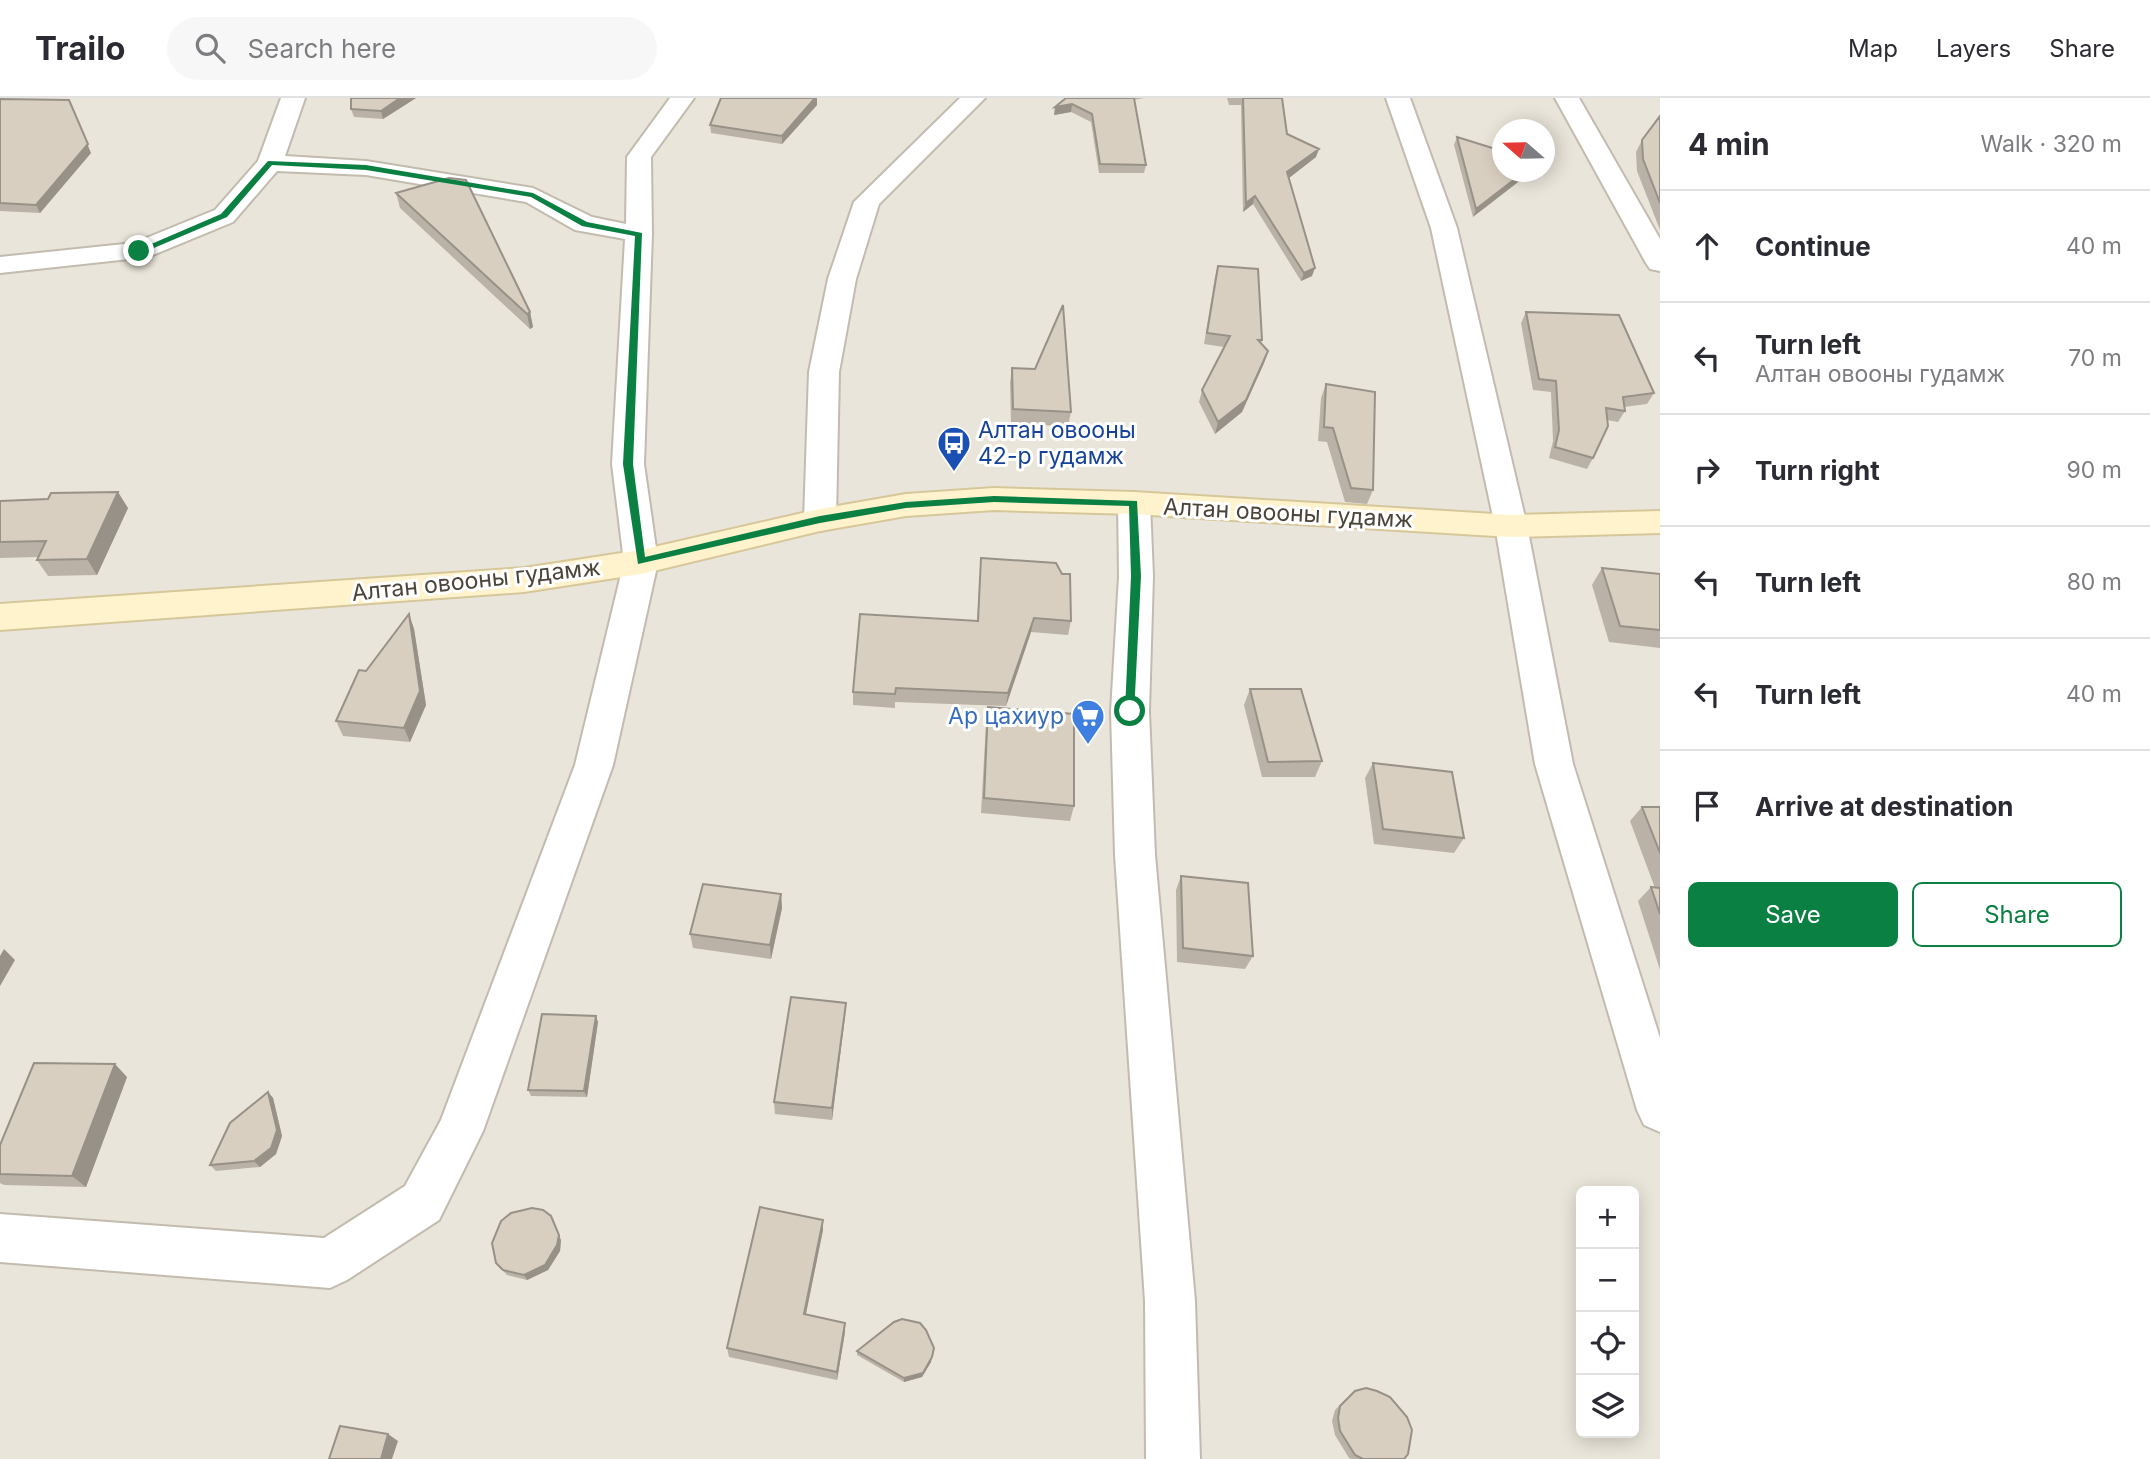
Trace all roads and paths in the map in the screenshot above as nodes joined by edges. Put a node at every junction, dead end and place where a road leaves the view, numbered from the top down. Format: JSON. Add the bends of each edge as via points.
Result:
{"nodes":[{"id":1,"x":293,"y":98,"type":"edge"},
{"id":2,"x":682,"y":98,"type":"edge"},
{"id":3,"x":974,"y":98,"type":"edge"},
{"id":4,"x":1398,"y":98,"type":"edge"},
{"id":5,"x":1567,"y":98,"type":"edge"},
{"id":6,"x":270,"y":163,"type":"junction"},
{"id":7,"x":639,"y":234,"type":"junction"},
{"id":8,"x":1660,"y":263,"type":"edge"},
{"id":9,"x":0,"y":265,"type":"edge"},
{"id":10,"x":1134,"y":503,"type":"junction"},
{"id":11,"x":820,"y":520,"type":"junction"},
{"id":12,"x":1660,"y":522,"type":"edge"},
{"id":13,"x":1511,"y":526,"type":"junction"},
{"id":14,"x":641,"y":562,"type":"junction"},
{"id":15,"x":0,"y":617,"type":"edge"},
{"id":16,"x":1660,"y":1110,"type":"edge"},
{"id":17,"x":0,"y":1238,"type":"edge"},
{"id":18,"x":1173,"y":1459,"type":"edge"}],
"edges":[{"from":1,"to":6,"type":"street"},
{"from":2,"to":7,"type":"street","via":[[639,157]]},
{"from":3,"to":11,"type":"street","via":[[867,202],[842,279],[824,372]]},
{"from":4,"to":13,"type":"street","via":[[1444,228]]},
{"from":5,"to":8,"type":"street"},
{"from":6,"to":7,"type":"street","via":[[366,168],[533,195],[584,224]]},
{"from":6,"to":9,"type":"street","via":[[224,216],[139,251]]},
{"from":7,"to":14,"type":"street","via":[[628,464]]},
{"from":10,"to":11,"type":"main road","name":"Алтан овооны гудамж","via":[[994,499],[906,505]]},
{"from":10,"to":13,"type":"main road","name":"Алтан овооны гудамж"},
{"from":10,"to":18,"type":"street","via":[[1130,711],[1135,855],[1170,1301]]},
{"from":11,"to":14,"type":"main road","name":"Алтан овооны гудамж"},
{"from":12,"to":13,"type":"main road","name":"Алтан овооны гудамж"},
{"from":13,"to":16,"type":"street","via":[[1554,764]]},
{"from":14,"to":15,"type":"main road","name":"Алтан овооны гудамж","via":[[524,580]]},
{"from":14,"to":17,"type":"street","via":[[594,765],[460,1131],[422,1203],[331,1263]]}]}
